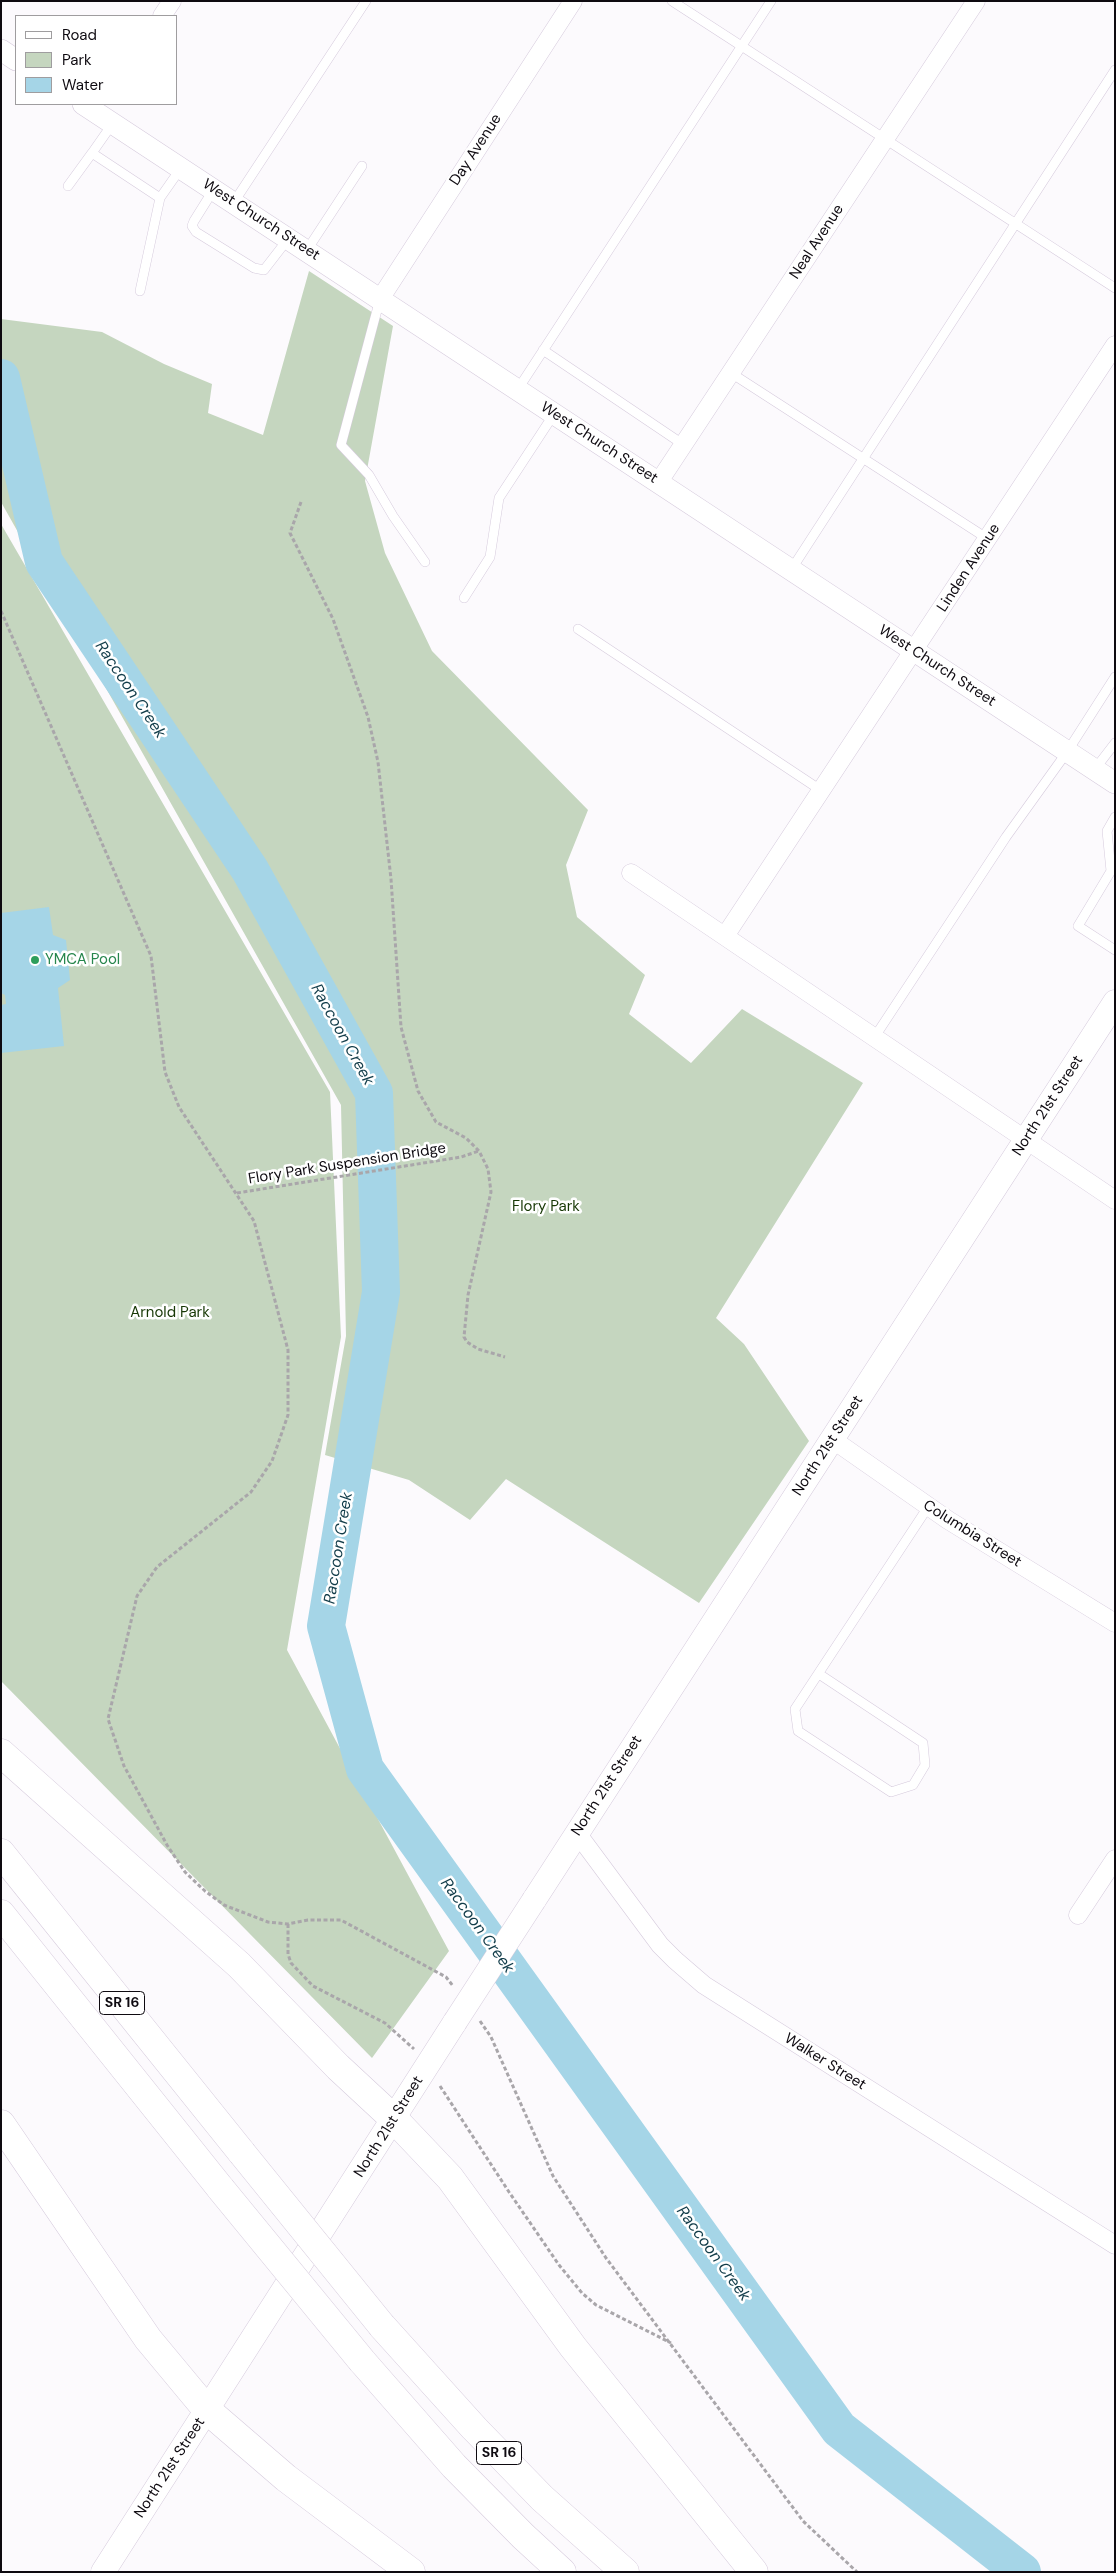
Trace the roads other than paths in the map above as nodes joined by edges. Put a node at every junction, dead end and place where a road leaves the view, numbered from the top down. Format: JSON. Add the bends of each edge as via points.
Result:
{"nodes":[{"id":1,"x":172,"y":1,"type":"edge"},
{"id":2,"x":366,"y":1,"type":"edge"},
{"id":3,"x":573,"y":1,"type":"edge"},
{"id":4,"x":672,"y":1,"type":"edge"},
{"id":5,"x":770,"y":1,"type":"edge"},
{"id":6,"x":976,"y":1,"type":"edge"},
{"id":7,"x":163,"y":15,"type":"edge"},
{"id":8,"x":741,"y":46,"type":"junction"},
{"id":9,"x":1,"y":50,"type":"edge"},
{"id":10,"x":15,"y":59,"type":"edge"},
{"id":11,"x":1115,"y":70,"type":"edge"},
{"id":12,"x":100,"y":111,"type":"edge"},
{"id":13,"x":885,"y":139,"type":"junction"},
{"id":14,"x":92,"y":153,"type":"junction"},
{"id":15,"x":362,"y":166,"type":"dead end"},
{"id":16,"x":181,"y":168,"type":"junction"},
{"id":17,"x":68,"y":186,"type":"dead end"},
{"id":18,"x":214,"y":190,"type":"junction"},
{"id":19,"x":160,"y":198,"type":"junction"},
{"id":20,"x":234,"y":202,"type":"junction"},
{"id":21,"x":1015,"y":224,"type":"junction"},
{"id":22,"x":288,"y":238,"type":"junction"},
{"id":23,"x":307,"y":250,"type":"junction"},
{"id":24,"x":1115,"y":288,"type":"edge"},
{"id":25,"x":140,"y":291,"type":"dead end"},
{"id":26,"x":380,"y":299,"type":"junction"},
{"id":27,"x":1115,"y":345,"type":"edge"},
{"id":28,"x":543,"y":350,"type":"junction"},
{"id":29,"x":731,"y":373,"type":"junction"},
{"id":30,"x":518,"y":390,"type":"junction"},
{"id":31,"x":554,"y":414,"type":"junction"},
{"id":32,"x":684,"y":444,"type":"junction"},
{"id":33,"x":864,"y":458,"type":"junction"},
{"id":34,"x":658,"y":483,"type":"junction"},
{"id":35,"x":988,"y":539,"type":"junction"},
{"id":36,"x":426,"y":562,"type":"dead end"},
{"id":37,"x":791,"y":570,"type":"junction"},
{"id":38,"x":464,"y":598,"type":"dead end"},
{"id":39,"x":578,"y":629,"type":"dead end"},
{"id":40,"x":914,"y":651,"type":"junction"},
{"id":41,"x":1115,"y":676,"type":"edge"},
{"id":42,"x":1115,"y":744,"type":"edge"},
{"id":43,"x":1067,"y":752,"type":"junction"},
{"id":44,"x":1094,"y":770,"type":"junction"},
{"id":45,"x":1115,"y":784,"type":"edge"},
{"id":46,"x":823,"y":792,"type":"junction"},
{"id":47,"x":1115,"y":817,"type":"edge"},
{"id":48,"x":632,"y":873,"type":"dead end"},
{"id":49,"x":725,"y":936,"type":"junction"},
{"id":50,"x":1115,"y":950,"type":"edge"},
{"id":51,"x":1115,"y":1002,"type":"edge"},
{"id":52,"x":874,"y":1038,"type":"junction"},
{"id":53,"x":1025,"y":1141,"type":"junction"},
{"id":54,"x":1115,"y":1200,"type":"edge"},
{"id":55,"x":832,"y":1440,"type":"junction"},
{"id":56,"x":928,"y":1506,"type":"junction"},
{"id":57,"x":1115,"y":1623,"type":"edge"},
{"id":58,"x":818,"y":1674,"type":"junction"},
{"id":59,"x":1,"y":1753,"type":"edge"},
{"id":60,"x":577,"y":1832,"type":"junction"},
{"id":61,"x":1,"y":1853,"type":"edge"},
{"id":62,"x":1115,"y":1859,"type":"edge"},
{"id":63,"x":1,"y":1914,"type":"edge"},
{"id":64,"x":1078,"y":1915,"type":"dead end"},
{"id":65,"x":394,"y":2119,"type":"junction"},
{"id":66,"x":1,"y":2124,"type":"edge"},
{"id":67,"x":1115,"y":2245,"type":"edge"},
{"id":68,"x":207,"y":2410,"type":"junction"},
{"id":69,"x":102,"y":2572,"type":"edge"},
{"id":70,"x":411,"y":2572,"type":"edge"},
{"id":71,"x":562,"y":2572,"type":"edge"},
{"id":72,"x":625,"y":2572,"type":"edge"},
{"id":73,"x":754,"y":2572,"type":"edge"}],
"edges":[{"from":1,"to":7,"type":"street"},
{"from":2,"to":20,"type":"lane"},
{"from":3,"to":26,"type":"street","name":"Day Avenue"},
{"from":4,"to":8,"type":"lane"},
{"from":5,"to":8,"type":"lane"},
{"from":6,"to":13,"type":"street","name":"Neal Avenue"},
{"from":8,"to":13,"type":"lane"},
{"from":8,"to":28,"type":"lane"},
{"from":9,"to":10,"type":"street"},
{"from":11,"to":21,"type":"lane"},
{"from":12,"to":14,"type":"lane"},
{"from":12,"to":16,"type":"street","name":"West Church Street"},
{"from":13,"to":21,"type":"lane"},
{"from":13,"to":29,"type":"street","name":"Neal Avenue"},
{"from":14,"to":17,"type":"lane"},
{"from":14,"to":19,"type":"lane"},
{"from":15,"to":23,"type":"lane"},
{"from":16,"to":18,"type":"street","name":"West Church Street"},
{"from":16,"to":19,"type":"lane"},
{"from":18,"to":20,"type":"street","name":"West Church Street"},
{"from":18,"to":22,"type":"lane","via":[[194,220],[192,226],[196,232],[254,268],[264,270]]},
{"from":19,"to":25,"type":"lane"},
{"from":20,"to":22,"type":"street","name":"West Church Street"},
{"from":21,"to":24,"type":"lane"},
{"from":21,"to":33,"type":"lane"},
{"from":22,"to":23,"type":"street","name":"West Church Street"},
{"from":23,"to":26,"type":"street","name":"West Church Street"},
{"from":26,"to":30,"type":"street","name":"West Church Street"},
{"from":26,"to":36,"type":"lane","via":[[341,445],[369,475]]},
{"from":27,"to":35,"type":"street","name":"Linden Avenue"},
{"from":28,"to":30,"type":"lane"},
{"from":28,"to":32,"type":"lane"},
{"from":29,"to":32,"type":"street","name":"Neal Avenue"},
{"from":29,"to":33,"type":"lane"},
{"from":30,"to":31,"type":"street","name":"West Church Street"},
{"from":31,"to":34,"type":"street","name":"West Church Street"},
{"from":31,"to":38,"type":"lane","via":[[499,498],[490,557]]},
{"from":32,"to":34,"type":"street","name":"Neal Avenue"},
{"from":33,"to":35,"type":"lane"},
{"from":33,"to":37,"type":"lane"},
{"from":34,"to":37,"type":"street","name":"West Church Street"},
{"from":35,"to":40,"type":"street","name":"Linden Avenue"},
{"from":37,"to":40,"type":"street","name":"West Church Street"},
{"from":39,"to":46,"type":"lane"},
{"from":40,"to":43,"type":"street","name":"West Church Street"},
{"from":40,"to":46,"type":"street","name":"Linden Avenue"},
{"from":41,"to":43,"type":"lane"},
{"from":42,"to":44,"type":"lane"},
{"from":43,"to":44,"type":"street","name":"West Church Street"},
{"from":43,"to":52,"type":"lane","via":[[1006,837]]},
{"from":44,"to":45,"type":"street","name":"West Church Street"},
{"from":46,"to":49,"type":"street","name":"Linden Avenue"},
{"from":47,"to":50,"type":"lane","via":[[1107,831],[1111,871],[1078,926]]},
{"from":48,"to":49,"type":"street"},
{"from":49,"to":52,"type":"street"},
{"from":51,"to":53,"type":"main road","name":"North 21st Street"},
{"from":52,"to":53,"type":"street"},
{"from":53,"to":54,"type":"street"},
{"from":53,"to":55,"type":"main road","name":"North 21st Street"},
{"from":55,"to":56,"type":"street","name":"Columbia Street"},
{"from":55,"to":60,"type":"main road","name":"North 21st Street"},
{"from":56,"to":57,"type":"street","name":"Columbia Street"},
{"from":56,"to":58,"type":"lane"},
{"from":58,"to":58,"type":"lane","via":[[795,1709],[798,1732],[891,1792],[913,1784],[926,1765],[923,1743]]},
{"from":59,"to":65,"type":"highway","via":[[239,1965],[338,2067]]},
{"from":60,"to":65,"type":"main road","name":"North 21st Street","bridge":true,"via":[[465,2018],[428,2064]]},
{"from":60,"to":67,"type":"street","name":"Walker Street","via":[[660,1945],[704,1985]]},
{"from":61,"to":72,"type":"highway","number":"SR 16","bridge":true,"via":[[382,2326],[535,2491]]},
{"from":62,"to":64,"type":"street"},
{"from":63,"to":71,"type":"highway","number":"SR 16","bridge":true,"via":[[362,2361],[454,2466]]},
{"from":65,"to":68,"type":"main road","name":"North 21st Street"},
{"from":65,"to":73,"type":"highway","via":[[450,2178],[574,2347]]},
{"from":66,"to":68,"type":"highway","via":[[148,2339]]},
{"from":68,"to":69,"type":"main road","name":"North 21st Street"},
{"from":68,"to":70,"type":"highway","via":[[286,2478]]}]}
